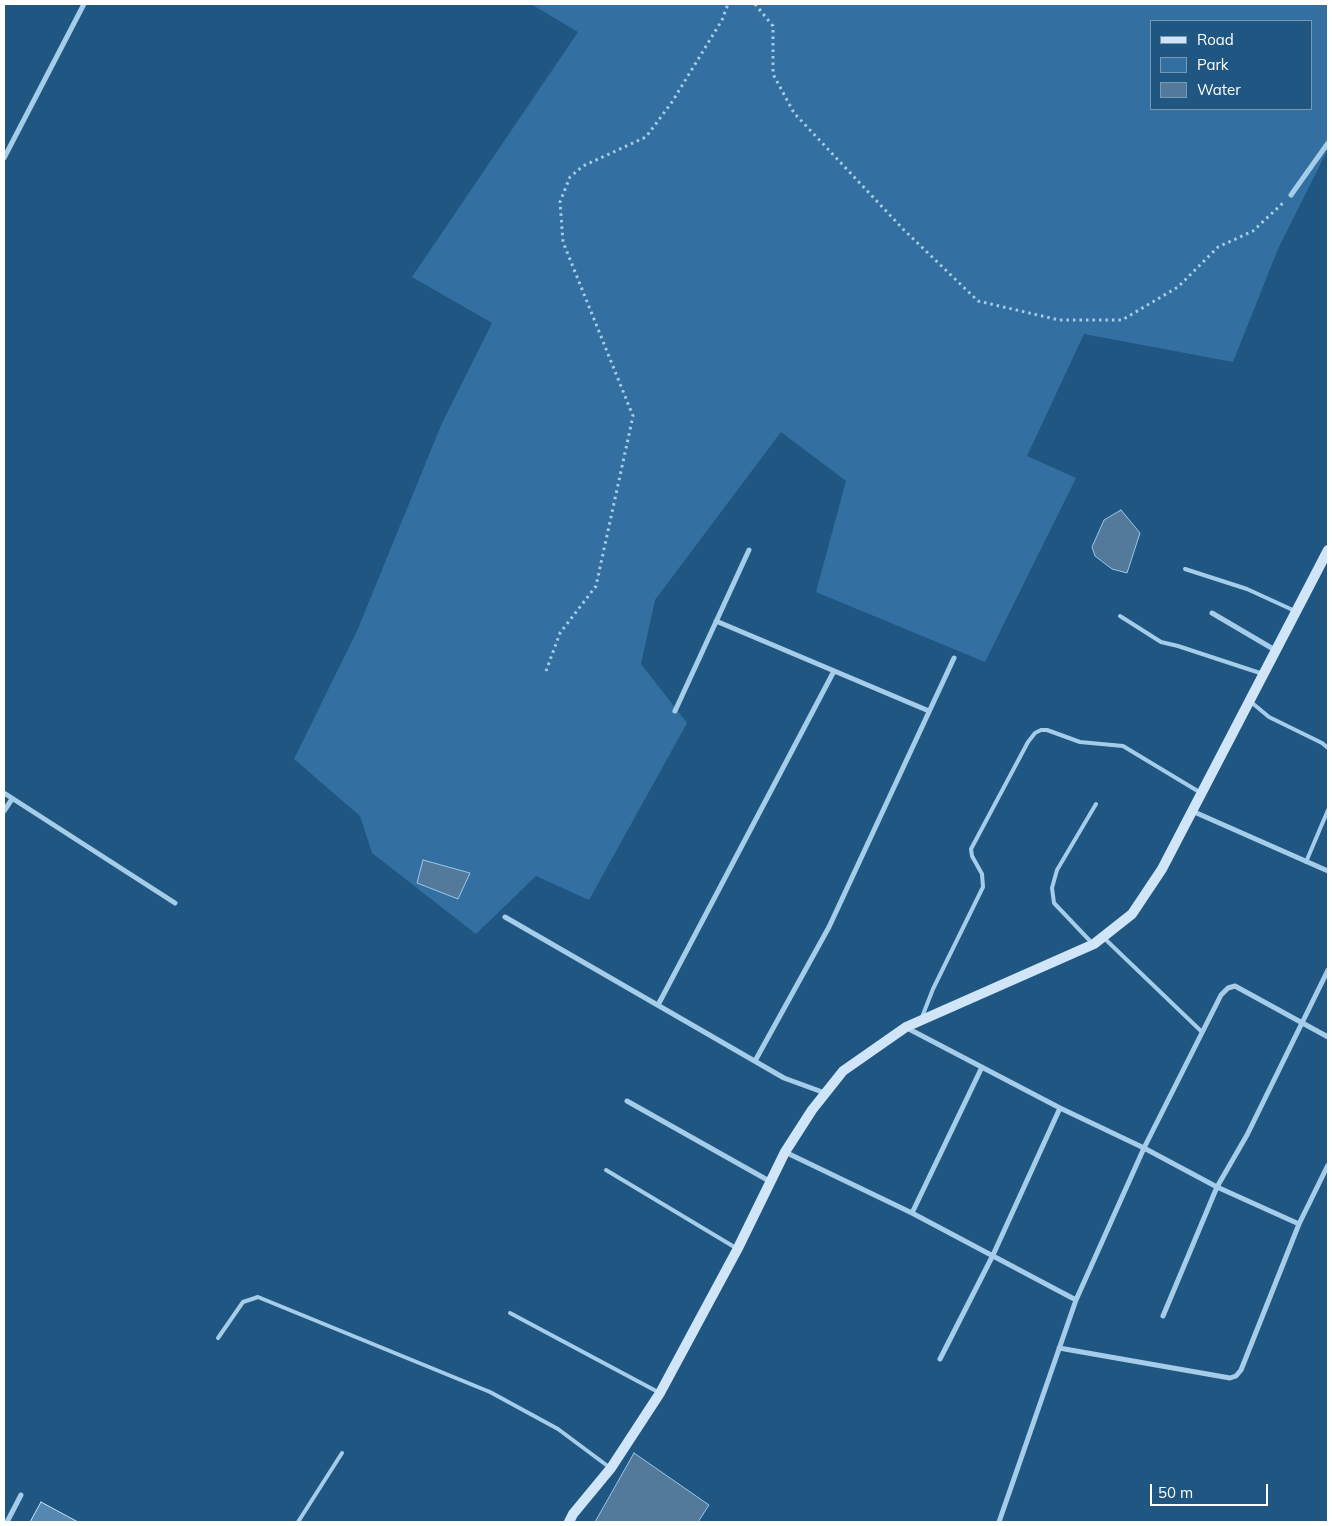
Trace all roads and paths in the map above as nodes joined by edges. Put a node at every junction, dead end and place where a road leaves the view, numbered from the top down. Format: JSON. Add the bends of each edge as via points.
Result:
{"nodes":[{"id":1,"x":84,"y":4,"type":"edge"},
{"id":2,"x":728,"y":4,"type":"edge"},
{"id":3,"x":755,"y":4,"type":"edge"},
{"id":4,"x":1328,"y":143,"type":"edge"},
{"id":5,"x":1326,"y":152,"type":"edge"},
{"id":6,"x":4,"y":158,"type":"edge"},
{"id":7,"x":1291,"y":195,"type":"joint"},
{"id":8,"x":749,"y":550,"type":"dead end"},
{"id":9,"x":1328,"y":550,"type":"edge"},
{"id":10,"x":1185,"y":569,"type":"dead end"},
{"id":11,"x":1297,"y":612,"type":"junction"},
{"id":12,"x":1212,"y":613,"type":"dead end"},
{"id":13,"x":1120,"y":616,"type":"dead end"},
{"id":14,"x":716,"y":621,"type":"junction"},
{"id":15,"x":1276,"y":650,"type":"junction"},
{"id":16,"x":954,"y":658,"type":"dead end"},
{"id":17,"x":546,"y":671,"type":"dead end"},
{"id":18,"x":834,"y":671,"type":"junction"},
{"id":19,"x":1264,"y":674,"type":"junction"},
{"id":20,"x":1250,"y":700,"type":"junction"},
{"id":21,"x":675,"y":711,"type":"dead end"},
{"id":22,"x":929,"y":711,"type":"junction"},
{"id":23,"x":1328,"y":748,"type":"edge"},
{"id":24,"x":4,"y":793,"type":"edge"},
{"id":25,"x":1201,"y":793,"type":"junction"},
{"id":26,"x":12,"y":799,"type":"junction"},
{"id":27,"x":1096,"y":804,"type":"dead end"},
{"id":28,"x":1328,"y":810,"type":"edge"},
{"id":29,"x":4,"y":811,"type":"edge"},
{"id":30,"x":1192,"y":811,"type":"junction"},
{"id":31,"x":1306,"y":862,"type":"junction"},
{"id":32,"x":1328,"y":871,"type":"edge"},
{"id":33,"x":175,"y":902,"type":"dead end"},
{"id":34,"x":505,"y":917,"type":"dead end"},
{"id":35,"x":1103,"y":937,"type":"junction"},
{"id":36,"x":1094,"y":944,"type":"junction"},
{"id":37,"x":1328,"y":970,"type":"edge"},
{"id":38,"x":658,"y":1005,"type":"junction"},
{"id":39,"x":920,"y":1021,"type":"junction"},
{"id":40,"x":1302,"y":1024,"type":"junction"},
{"id":41,"x":906,"y":1027,"type":"junction"},
{"id":42,"x":1202,"y":1032,"type":"junction"},
{"id":43,"x":1328,"y":1037,"type":"edge"},
{"id":44,"x":755,"y":1061,"type":"junction"},
{"id":45,"x":982,"y":1067,"type":"junction"},
{"id":46,"x":825,"y":1093,"type":"junction"},
{"id":47,"x":628,"y":1101,"type":"dead end"},
{"id":48,"x":1060,"y":1108,"type":"junction"},
{"id":49,"x":1144,"y":1148,"type":"junction"},
{"id":50,"x":785,"y":1152,"type":"junction"},
{"id":51,"x":1328,"y":1165,"type":"edge"},
{"id":52,"x":606,"y":1170,"type":"dead end"},
{"id":53,"x":771,"y":1182,"type":"junction"},
{"id":54,"x":1217,"y":1187,"type":"junction"},
{"id":55,"x":912,"y":1213,"type":"junction"},
{"id":56,"x":1299,"y":1224,"type":"junction"},
{"id":57,"x":738,"y":1250,"type":"junction"},
{"id":58,"x":993,"y":1255,"type":"junction"},
{"id":59,"x":1076,"y":1300,"type":"junction"},
{"id":60,"x":510,"y":1313,"type":"dead end"},
{"id":61,"x":1163,"y":1316,"type":"dead end"},
{"id":62,"x":218,"y":1338,"type":"dead end"},
{"id":63,"x":1059,"y":1348,"type":"junction"},
{"id":64,"x":940,"y":1359,"type":"dead end"},
{"id":65,"x":660,"y":1393,"type":"junction"},
{"id":66,"x":342,"y":1453,"type":"dead end"},
{"id":67,"x":611,"y":1468,"type":"junction"},
{"id":68,"x":21,"y":1495,"type":"dead end"},
{"id":69,"x":7,"y":1522,"type":"edge"},
{"id":70,"x":298,"y":1522,"type":"edge"},
{"id":71,"x":569,"y":1522,"type":"edge"},
{"id":72,"x":999,"y":1522,"type":"edge"}],
"edges":[{"from":1,"to":6,"type":"street"},
{"from":2,"to":17,"type":"path","via":[[722,20],[672,102],[646,138],[582,166],[570,177],[560,202],[564,242],[633,416],[596,586],[560,633]]},
{"from":3,"to":7,"type":"path","via":[[773,26],[773,74],[794,113],[902,229],[978,301],[1059,320],[1122,320],[1178,287],[1218,246],[1253,231]]},
{"from":4,"to":5,"type":"street"},
{"from":5,"to":7,"type":"street"},
{"from":8,"to":14,"type":"street"},
{"from":9,"to":11,"type":"street"},
{"from":10,"to":11,"type":"lane","via":[[1247,589]]},
{"from":11,"to":15,"type":"street"},
{"from":12,"to":15,"type":"street"},
{"from":13,"to":19,"type":"lane","via":[[1161,642]]},
{"from":14,"to":18,"type":"street"},
{"from":14,"to":21,"type":"street"},
{"from":15,"to":19,"type":"street"},
{"from":16,"to":22,"type":"street"},
{"from":18,"to":22,"type":"street"},
{"from":18,"to":38,"type":"street"},
{"from":19,"to":20,"type":"street"},
{"from":20,"to":23,"type":"lane","via":[[1269,717]]},
{"from":20,"to":25,"type":"street"},
{"from":22,"to":44,"type":"street","via":[[829,926]]},
{"from":24,"to":26,"type":"street"},
{"from":25,"to":30,"type":"street"},
{"from":25,"to":39,"type":"lane","via":[[1123,746],[1080,742],[1047,730],[1035,733],[971,849],[982,874],[983,887]]},
{"from":26,"to":29,"type":"street"},
{"from":26,"to":33,"type":"street"},
{"from":27,"to":36,"type":"lane","via":[[1057,870],[1052,888],[1054,903]]},
{"from":28,"to":31,"type":"lane"},
{"from":30,"to":31,"type":"street"},
{"from":30,"to":35,"type":"street","via":[[1162,869],[1132,914]]},
{"from":31,"to":32,"type":"street"},
{"from":34,"to":38,"type":"street"},
{"from":35,"to":36,"type":"street"},
{"from":35,"to":42,"type":"lane"},
{"from":36,"to":39,"type":"street"},
{"from":37,"to":40,"type":"street"},
{"from":38,"to":44,"type":"street"},
{"from":39,"to":41,"type":"street"},
{"from":40,"to":42,"type":"street","via":[[1235,986],[1221,995]]},
{"from":40,"to":43,"type":"street"},
{"from":40,"to":54,"type":"street","via":[[1247,1135]]},
{"from":41,"to":45,"type":"street"},
{"from":41,"to":46,"type":"street","via":[[843,1071]]},
{"from":42,"to":49,"type":"street"},
{"from":44,"to":46,"type":"street","via":[[784,1078]]},
{"from":45,"to":48,"type":"street"},
{"from":45,"to":55,"type":"street"},
{"from":46,"to":50,"type":"street"},
{"from":47,"to":53,"type":"street"},
{"from":48,"to":49,"type":"street"},
{"from":48,"to":58,"type":"street"},
{"from":49,"to":54,"type":"street"},
{"from":49,"to":59,"type":"street"},
{"from":50,"to":53,"type":"street"},
{"from":50,"to":55,"type":"street"},
{"from":51,"to":56,"type":"street"},
{"from":52,"to":57,"type":"lane"},
{"from":53,"to":57,"type":"street"},
{"from":54,"to":56,"type":"street"},
{"from":54,"to":61,"type":"street"},
{"from":55,"to":58,"type":"street"},
{"from":56,"to":63,"type":"street","via":[[1236,1376],[1230,1378]]},
{"from":57,"to":65,"type":"street"},
{"from":58,"to":59,"type":"street"},
{"from":58,"to":64,"type":"street"},
{"from":59,"to":63,"type":"street"},
{"from":60,"to":65,"type":"lane"},
{"from":62,"to":67,"type":"lane","via":[[243,1302],[258,1296],[490,1392],[558,1429]]},
{"from":63,"to":72,"type":"street"},
{"from":65,"to":67,"type":"street"},
{"from":66,"to":70,"type":"lane"},
{"from":67,"to":71,"type":"street"},
{"from":68,"to":69,"type":"street"}]}
